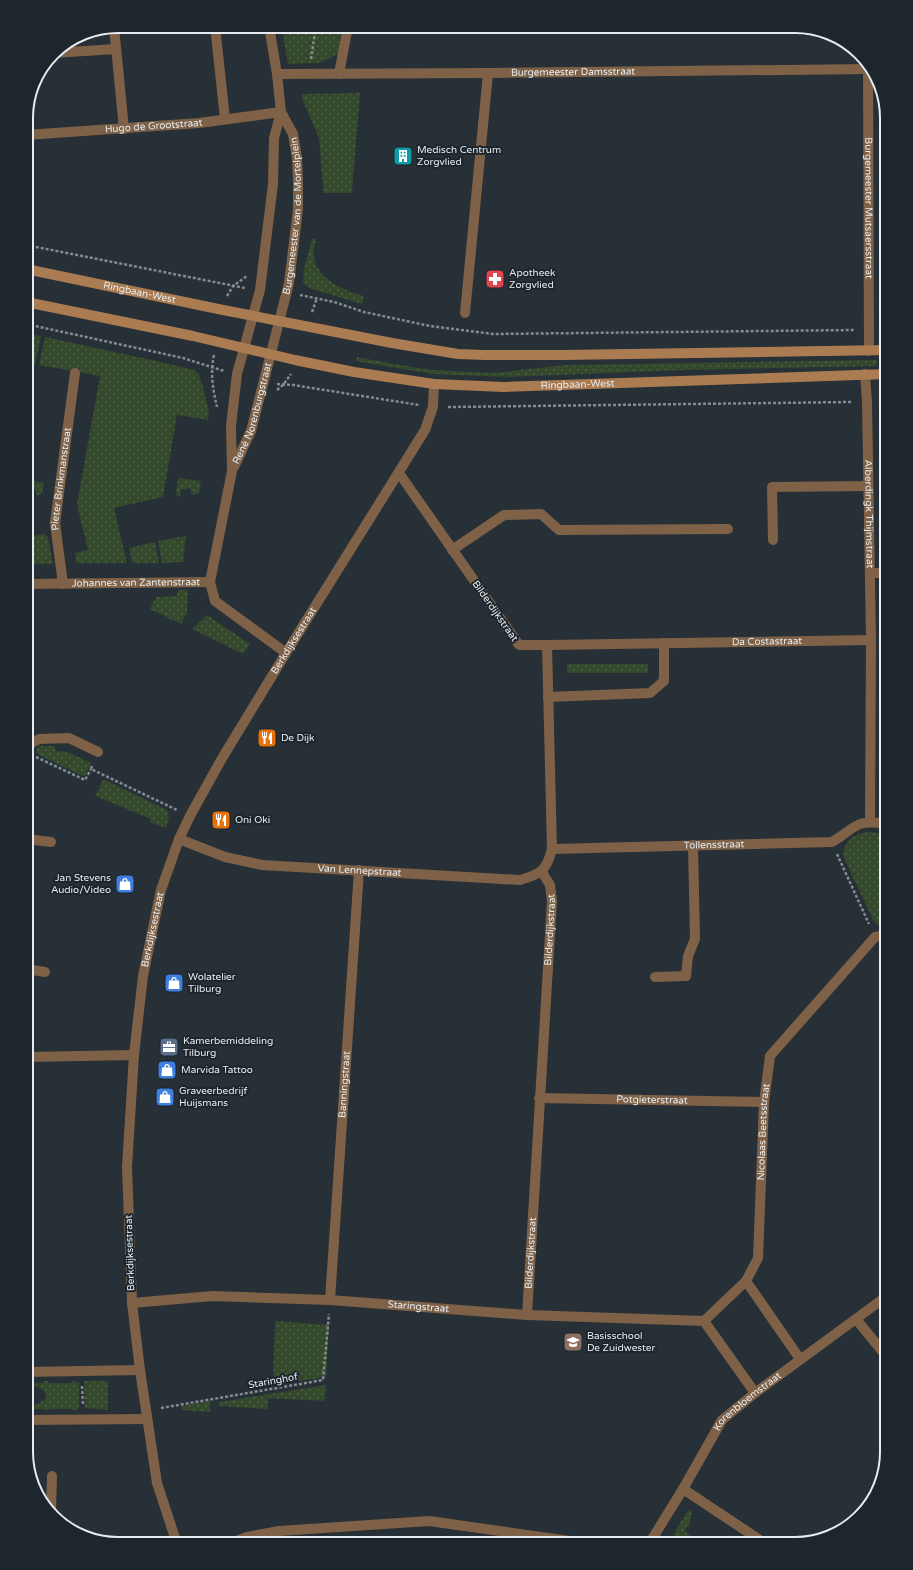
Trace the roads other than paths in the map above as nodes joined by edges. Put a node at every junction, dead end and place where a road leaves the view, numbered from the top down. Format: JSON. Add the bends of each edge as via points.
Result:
{"nodes":[{"id":1,"x":115,"y":33,"type":"edge"},
{"id":2,"x":216,"y":33,"type":"edge"},
{"id":3,"x":269,"y":33,"type":"edge"},
{"id":4,"x":347,"y":33,"type":"edge"},
{"id":5,"x":116,"y":49,"type":"junction"},
{"id":6,"x":65,"y":51,"type":"edge"},
{"id":7,"x":864,"y":68,"type":"edge"},
{"id":8,"x":488,"y":73,"type":"junction"},
{"id":9,"x":277,"y":74,"type":"junction"},
{"id":10,"x":339,"y":74,"type":"junction"},
{"id":11,"x":868,"y":75,"type":"edge"},
{"id":12,"x":281,"y":112,"type":"junction"},
{"id":13,"x":225,"y":119,"type":"junction"},
{"id":14,"x":124,"y":129,"type":"junction"},
{"id":15,"x":33,"y":135,"type":"edge"},
{"id":16,"x":33,"y":270,"type":"edge"},
{"id":17,"x":33,"y":303,"type":"edge"},
{"id":18,"x":465,"y":313,"type":"dead end"},
{"id":19,"x":253,"y":316,"type":"junction"},
{"id":20,"x":279,"y":321,"type":"junction"},
{"id":21,"x":244,"y":349,"type":"junction"},
{"id":22,"x":880,"y":350,"type":"edge"},
{"id":23,"x":869,"y":351,"type":"junction"},
{"id":24,"x":270,"y":355,"type":"junction"},
{"id":25,"x":75,"y":374,"type":"dead end"},
{"id":26,"x":865,"y":374,"type":"junction"},
{"id":27,"x":880,"y":374,"type":"edge"},
{"id":28,"x":434,"y":384,"type":"junction"},
{"id":29,"x":232,"y":471,"type":"junction"},
{"id":30,"x":399,"y":473,"type":"junction"},
{"id":31,"x":868,"y":486,"type":"junction"},
{"id":32,"x":728,"y":529,"type":"dead end"},
{"id":33,"x":772,"y":540,"type":"dead end"},
{"id":34,"x":452,"y":550,"type":"junction"},
{"id":35,"x":870,"y":573,"type":"junction"},
{"id":36,"x":880,"y":573,"type":"edge"},
{"id":37,"x":210,"y":582,"type":"junction"},
{"id":38,"x":33,"y":584,"type":"edge"},
{"id":39,"x":63,"y":584,"type":"junction"},
{"id":40,"x":871,"y":640,"type":"junction"},
{"id":41,"x":664,"y":643,"type":"junction"},
{"id":42,"x":548,"y":645,"type":"junction"},
{"id":43,"x":286,"y":652,"type":"junction"},
{"id":44,"x":548,"y":697,"type":"junction"},
{"id":45,"x":33,"y":741,"type":"edge"},
{"id":46,"x":98,"y":752,"type":"road end"},
{"id":47,"x":870,"y":822,"type":"junction"},
{"id":48,"x":880,"y":823,"type":"edge"},
{"id":49,"x":179,"y":839,"type":"junction"},
{"id":50,"x":33,"y":840,"type":"edge"},
{"id":51,"x":51,"y":842,"type":"dead end"},
{"id":52,"x":693,"y":845,"type":"junction"},
{"id":53,"x":552,"y":849,"type":"junction"},
{"id":54,"x":359,"y":870,"type":"junction"},
{"id":55,"x":542,"y":872,"type":"junction"},
{"id":56,"x":880,"y":936,"type":"edge"},
{"id":57,"x":33,"y":970,"type":"edge"},
{"id":58,"x":45,"y":972,"type":"dead end"},
{"id":59,"x":655,"y":977,"type":"dead end"},
{"id":60,"x":134,"y":1055,"type":"junction"},
{"id":61,"x":33,"y":1057,"type":"edge"},
{"id":62,"x":539,"y":1098,"type":"junction"},
{"id":63,"x":764,"y":1102,"type":"junction"},
{"id":64,"x":746,"y":1281,"type":"junction"},
{"id":65,"x":330,"y":1300,"type":"junction"},
{"id":66,"x":880,"y":1301,"type":"edge"},
{"id":67,"x":132,"y":1303,"type":"junction"},
{"id":68,"x":527,"y":1315,"type":"junction"},
{"id":69,"x":856,"y":1319,"type":"junction"},
{"id":70,"x":704,"y":1321,"type":"junction"},
{"id":71,"x":880,"y":1348,"type":"edge"},
{"id":72,"x":800,"y":1359,"type":"junction"},
{"id":73,"x":140,"y":1370,"type":"junction"},
{"id":74,"x":33,"y":1372,"type":"edge"},
{"id":75,"x":755,"y":1393,"type":"junction"},
{"id":76,"x":146,"y":1414,"type":"junction"},
{"id":77,"x":33,"y":1420,"type":"edge"},
{"id":78,"x":52,"y":1476,"type":"dead end"},
{"id":79,"x":683,"y":1489,"type":"junction"},
{"id":80,"x":51,"y":1504,"type":"edge"},
{"id":81,"x":176,"y":1537,"type":"edge"},
{"id":82,"x":247,"y":1537,"type":"edge"},
{"id":83,"x":542,"y":1537,"type":"edge"},
{"id":84,"x":653,"y":1537,"type":"edge"},
{"id":85,"x":755,"y":1537,"type":"edge"}],
"edges":[{"from":1,"to":5,"type":"street"},
{"from":2,"to":13,"type":"street"},
{"from":3,"to":9,"type":"street","name":"Burgemeester van de Mortelplein"},
{"from":4,"to":10,"type":"street"},
{"from":5,"to":6,"type":"street"},
{"from":5,"to":14,"type":"street"},
{"from":7,"to":8,"type":"street","name":"Burgemeester Damsstraat"},
{"from":8,"to":10,"type":"street","name":"Burgemeester Damsstraat"},
{"from":8,"to":18,"type":"street"},
{"from":9,"to":10,"type":"street","name":"Burgemeester Damsstraat"},
{"from":9,"to":12,"type":"street","name":"Burgemeester van de Mortelplein"},
{"from":11,"to":23,"type":"street","name":"Burgemeester Mutsaersstraat"},
{"from":12,"to":13,"type":"street","name":"Hugo de Grootstraat"},
{"from":12,"to":19,"type":"street","name":"Burgemeester van de Mortelplein","via":[[274,138],[274,184],[260,290]]},
{"from":12,"to":20,"type":"street","name":"Burgemeester van de Mortelplein","via":[[293,134],[297,158],[298,209],[288,283]]},
{"from":13,"to":14,"type":"street","name":"Hugo de Grootstraat"},
{"from":14,"to":15,"type":"street","name":"Hugo de Grootstraat"},
{"from":16,"to":19,"type":"main road","name":"Ringbaan-West"},
{"from":17,"to":21,"type":"main road","name":"Ringbaan-West"},
{"from":19,"to":20,"type":"main road","name":"Ringbaan-West"},
{"from":19,"to":21,"type":"street"},
{"from":20,"to":23,"type":"main road","name":"Ringbaan-West","via":[[392,343],[485,356]]},
{"from":20,"to":24,"type":"street"},
{"from":21,"to":24,"type":"main road","name":"Ringbaan-West"},
{"from":21,"to":29,"type":"street","name":"René Norenburgstraat","via":[[237,374],[231,426]]},
{"from":22,"to":23,"type":"main road","name":"Ringbaan-West"},
{"from":24,"to":28,"type":"main road","name":"Ringbaan-West","via":[[354,372]]},
{"from":24,"to":29,"type":"street","name":"René Norenburgstraat","via":[[251,431]]},
{"from":25,"to":39,"type":"street","name":"Pieter Brinkmanstraat","via":[[55,523]]},
{"from":26,"to":27,"type":"main road","name":"Ringbaan-West"},
{"from":26,"to":28,"type":"main road","name":"Ringbaan-West","via":[[504,387]]},
{"from":26,"to":31,"type":"street","name":"Alberdingk Thijmstraat"},
{"from":28,"to":30,"type":"street","name":"Berkdijksestraat","via":[[433,407],[425,430]]},
{"from":29,"to":37,"type":"street","name":"René Norenburgstraat"},
{"from":30,"to":34,"type":"street","name":"Bilderdijkstraat"},
{"from":30,"to":43,"type":"street","name":"Berkdijksestraat"},
{"from":31,"to":33,"type":"street","via":[[772,487]]},
{"from":31,"to":35,"type":"street","name":"Alberdingk Thijmstraat"},
{"from":32,"to":34,"type":"street","via":[[559,530],[541,514],[504,514]]},
{"from":34,"to":42,"type":"street","name":"Bilderdijkstraat","via":[[519,645]]},
{"from":35,"to":36,"type":"street"},
{"from":35,"to":40,"type":"street","name":"Alberdingk Thijmstraat"},
{"from":37,"to":39,"type":"street","name":"Johannes van Zantenstraat"},
{"from":37,"to":43,"type":"street","name":"Johannes van Zantenstraat","via":[[215,601]]},
{"from":38,"to":39,"type":"street","name":"Johannes van Zantenstraat"},
{"from":40,"to":41,"type":"street","name":"Da Costastraat"},
{"from":40,"to":47,"type":"street","name":"Alberdingk Thijmstraat"},
{"from":41,"to":42,"type":"street","name":"Da Costastraat"},
{"from":41,"to":44,"type":"street","via":[[664,681],[650,693]]},
{"from":42,"to":44,"type":"street"},
{"from":43,"to":49,"type":"street","name":"Berkdijksestraat"},
{"from":44,"to":53,"type":"street"},
{"from":45,"to":46,"type":"street","via":[[69,738]]},
{"from":47,"to":48,"type":"street"},
{"from":47,"to":52,"type":"street","name":"Tollensstraat","via":[[856,824],[832,842]]},
{"from":49,"to":54,"type":"street","name":"Van Lennepstraat","via":[[226,857],[262,865]]},
{"from":49,"to":60,"type":"street","name":"Berkdijksestraat","via":[[161,890],[143,976]]},
{"from":50,"to":51,"type":"street"},
{"from":52,"to":53,"type":"street","name":"Tollensstraat"},
{"from":52,"to":59,"type":"street","via":[[695,939],[688,956],[686,976]]},
{"from":53,"to":55,"type":"street","via":[[549,862]]},
{"from":54,"to":55,"type":"street","name":"Van Lennepstraat","via":[[520,880]]},
{"from":54,"to":65,"type":"street","name":"Banningstraat"},
{"from":55,"to":62,"type":"street","name":"Bilderdijkstraat","via":[[550,886],[552,900]]},
{"from":56,"to":63,"type":"street","name":"Nicolaas Beetsstraat","via":[[875,937],[770,1056]]},
{"from":57,"to":58,"type":"street"},
{"from":60,"to":61,"type":"street"},
{"from":60,"to":67,"type":"street","name":"Berkdijksestraat","via":[[127,1167]]},
{"from":62,"to":63,"type":"street","name":"Potgieterstraat"},
{"from":62,"to":68,"type":"street","name":"Bilderdijkstraat"},
{"from":63,"to":64,"type":"street","name":"Nicolaas Beetsstraat","via":[[758,1258]]},
{"from":64,"to":70,"type":"street"},
{"from":64,"to":72,"type":"street"},
{"from":65,"to":67,"type":"street","name":"Staringstraat","via":[[213,1296]]},
{"from":65,"to":68,"type":"street","name":"Staringstraat"},
{"from":66,"to":69,"type":"street","name":"Korenbloemstraat"},
{"from":67,"to":73,"type":"street","name":"Berkdijksestraat"},
{"from":68,"to":70,"type":"street","name":"Staringstraat"},
{"from":69,"to":71,"type":"street"},
{"from":69,"to":72,"type":"street","name":"Korenbloemstraat"},
{"from":70,"to":75,"type":"street"},
{"from":72,"to":75,"type":"street","name":"Korenbloemstraat"},
{"from":73,"to":74,"type":"street"},
{"from":73,"to":76,"type":"street","name":"Berkdijksestraat"},
{"from":75,"to":79,"type":"street","name":"Korenbloemstraat","via":[[722,1420]]},
{"from":76,"to":77,"type":"street"},
{"from":76,"to":81,"type":"street","name":"Berkdijksestraat","via":[[157,1483]]},
{"from":78,"to":80,"type":"street"},
{"from":79,"to":84,"type":"street","name":"Korenbloemstraat"},
{"from":79,"to":85,"type":"street"},
{"from":82,"to":83,"type":"street","via":[[279,1531],[429,1521]]}]}
